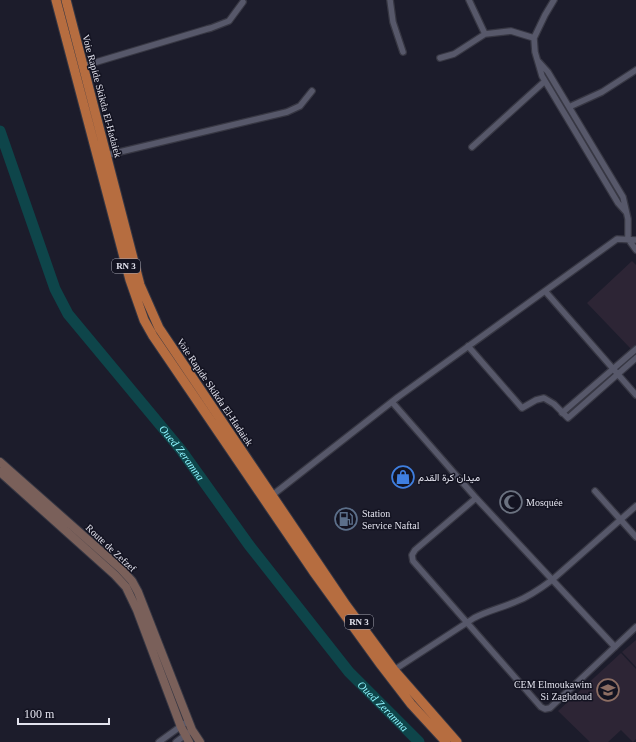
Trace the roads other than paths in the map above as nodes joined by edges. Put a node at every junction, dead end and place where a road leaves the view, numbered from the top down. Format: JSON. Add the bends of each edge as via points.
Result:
{"nodes":[{"id":1,"x":56,"y":0,"type":"edge"},
{"id":2,"x":66,"y":0,"type":"edge"},
{"id":3,"x":390,"y":0,"type":"edge"},
{"id":4,"x":469,"y":0,"type":"edge"},
{"id":5,"x":554,"y":0,"type":"edge"},
{"id":6,"x":243,"y":2,"type":"dead end"},
{"id":7,"x":485,"y":34,"type":"junction"},
{"id":8,"x":534,"y":38,"type":"junction"},
{"id":9,"x":403,"y":52,"type":"dead end"},
{"id":10,"x":440,"y":58,"type":"dead end"},
{"id":11,"x":538,"y":61,"type":"junction"},
{"id":12,"x":83,"y":66,"type":"junction"},
{"id":13,"x":636,"y":70,"type":"edge"},
{"id":14,"x":545,"y":81,"type":"junction"},
{"id":15,"x":312,"y":91,"type":"dead end"},
{"id":16,"x":569,"y":106,"type":"junction"},
{"id":17,"x":472,"y":147,"type":"dead end"},
{"id":18,"x":107,"y":155,"type":"junction"},
{"id":19,"x":626,"y":212,"type":"junction"},
{"id":20,"x":628,"y":240,"type":"junction"},
{"id":21,"x":636,"y":240,"type":"edge"},
{"id":22,"x":636,"y":250,"type":"edge"},
{"id":23,"x":545,"y":291,"type":"junction"},
{"id":24,"x":468,"y":346,"type":"junction"},
{"id":25,"x":636,"y":349,"type":"edge"},
{"id":26,"x":636,"y":358,"type":"edge"},
{"id":27,"x":613,"y":369,"type":"junction"},
{"id":28,"x":618,"y":374,"type":"junction"},
{"id":29,"x":636,"y":395,"type":"edge"},
{"id":30,"x":392,"y":402,"type":"junction"},
{"id":31,"x":562,"y":413,"type":"junction"},
{"id":32,"x":0,"y":462,"type":"edge"},
{"id":33,"x":0,"y":472,"type":"edge"},
{"id":34,"x":594,"y":491,"type":"dead end"},
{"id":35,"x":272,"y":495,"type":"junction"},
{"id":36,"x":476,"y":498,"type":"junction"},
{"id":37,"x":265,"y":501,"type":"junction"},
{"id":38,"x":636,"y":506,"type":"edge"},
{"id":39,"x":620,"y":520,"type":"junction"},
{"id":40,"x":636,"y":537,"type":"edge"},
{"id":41,"x":552,"y":580,"type":"junction"},
{"id":42,"x":467,"y":622,"type":"junction"},
{"id":43,"x":636,"y":627,"type":"edge"},
{"id":44,"x":615,"y":647,"type":"junction"},
{"id":45,"x":394,"y":670,"type":"junction"},
{"id":46,"x":188,"y":721,"type":"junction"},
{"id":47,"x":181,"y":727,"type":"junction"},
{"id":48,"x":192,"y":730,"type":"junction"},
{"id":49,"x":187,"y":739,"type":"edge"},
{"id":50,"x":159,"y":742,"type":"edge"},
{"id":51,"x":176,"y":742,"type":"edge"},
{"id":52,"x":200,"y":742,"type":"edge"},
{"id":53,"x":446,"y":742,"type":"edge"},
{"id":54,"x":457,"y":742,"type":"edge"}],
"edges":[{"from":1,"to":37,"type":"highway","name":"Voie Rapide Skikda El-Hadaiek","number":"RN 3","via":[[130,280],[144,320]]},
{"from":2,"to":12,"type":"highway","name":"Voie Rapide Skikda El-Hadaiek","number":"RN 3"},
{"from":3,"to":9,"type":"street","via":[[393,22]]},
{"from":4,"to":7,"type":"street"},
{"from":5,"to":8,"type":"street"},
{"from":6,"to":12,"type":"street","via":[[229,21],[212,28]]},
{"from":7,"to":8,"type":"street","via":[[511,31]]},
{"from":7,"to":10,"type":"street","via":[[454,54]]},
{"from":8,"to":11,"type":"street"},
{"from":11,"to":14,"type":"street"},
{"from":11,"to":16,"type":"street"},
{"from":12,"to":18,"type":"highway","name":"Voie Rapide Skikda El-Hadaiek","number":"RN 3"},
{"from":13,"to":16,"type":"street","via":[[602,92]]},
{"from":14,"to":17,"type":"street"},
{"from":14,"to":19,"type":"street","via":[[618,203]]},
{"from":15,"to":18,"type":"street","via":[[300,106],[288,112]]},
{"from":16,"to":19,"type":"street","via":[[623,198]]},
{"from":18,"to":35,"type":"highway","name":"Voie Rapide Skikda El-Hadaiek","number":"RN 3","via":[[140,285],[159,328]]},
{"from":19,"to":20,"type":"street"},
{"from":20,"to":21,"type":"street"},
{"from":20,"to":22,"type":"street"},
{"from":20,"to":23,"type":"street","via":[[617,239]]},
{"from":23,"to":24,"type":"street"},
{"from":23,"to":27,"type":"street"},
{"from":24,"to":30,"type":"street"},
{"from":24,"to":31,"type":"street","via":[[522,408],[544,398]]},
{"from":25,"to":27,"type":"street"},
{"from":26,"to":28,"type":"street"},
{"from":27,"to":28,"type":"street"},
{"from":27,"to":31,"type":"street"},
{"from":28,"to":29,"type":"street"},
{"from":28,"to":31,"type":"street","via":[[568,418]]},
{"from":30,"to":35,"type":"street"},
{"from":30,"to":36,"type":"street"},
{"from":32,"to":46,"type":"main road","name":"Route de Zefzef","via":[[132,581]]},
{"from":33,"to":47,"type":"main road","name":"Route de Zefzef","via":[[126,587]]},
{"from":34,"to":39,"type":"street"},
{"from":35,"to":37,"type":"street"},
{"from":35,"to":45,"type":"highway","name":"Voie Rapide Skikda El-Hadaiek","number":"RN 3","via":[[346,605]]},
{"from":36,"to":41,"type":"street"},
{"from":36,"to":42,"type":"street","via":[[415,550],[412,558],[414,564]]},
{"from":37,"to":53,"type":"highway","name":"Voie Rapide Skikda El-Hadaiek","number":"RN 3","via":[[380,666]]},
{"from":38,"to":39,"type":"street"},
{"from":39,"to":40,"type":"street"},
{"from":39,"to":41,"type":"street"},
{"from":41,"to":42,"type":"street","via":[[523,599],[488,611]]},
{"from":41,"to":44,"type":"street"},
{"from":42,"to":44,"type":"street","via":[[545,709],[552,706]]},
{"from":42,"to":45,"type":"street"},
{"from":43,"to":44,"type":"street"},
{"from":45,"to":54,"type":"highway","name":"Voie Rapide Skikda El-Hadaiek","number":"RN 3"},
{"from":46,"to":47,"type":"street"},
{"from":46,"to":48,"type":"main road","name":"Route de Zefzef"},
{"from":47,"to":49,"type":"main road","name":"Route de Zefzef"},
{"from":47,"to":50,"type":"street"},
{"from":48,"to":49,"type":"street"},
{"from":48,"to":52,"type":"main road","name":"Route de Zefzef"},
{"from":49,"to":51,"type":"street"}]}
